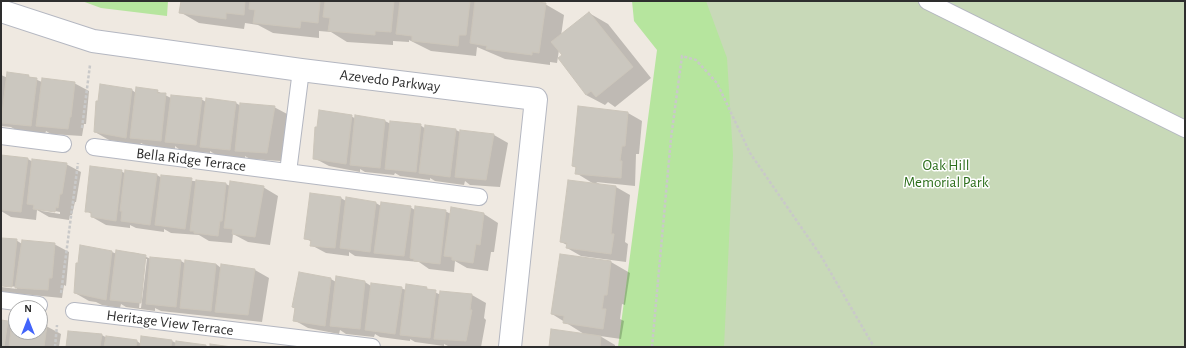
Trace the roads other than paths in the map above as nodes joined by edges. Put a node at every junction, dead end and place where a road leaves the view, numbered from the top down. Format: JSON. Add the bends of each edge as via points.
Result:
{"nodes":[{"id":1,"x":927,"y":1,"type":"edge"},
{"id":2,"x":1,"y":11,"type":"edge"},
{"id":3,"x":301,"y":70,"type":"junction"},
{"id":4,"x":1185,"y":129,"type":"edge"},
{"id":5,"x":1,"y":136,"type":"edge"},
{"id":6,"x":63,"y":144,"type":"dead end"},
{"id":7,"x":94,"y":147,"type":"dead end"},
{"id":8,"x":288,"y":172,"type":"junction"},
{"id":9,"x":478,"y":197,"type":"dead end"},
{"id":10,"x":74,"y":311,"type":"dead end"},
{"id":11,"x":266,"y":341,"type":"edge"},
{"id":12,"x":372,"y":347,"type":"edge"},
{"id":13,"x":510,"y":347,"type":"edge"}],
"edges":[{"from":1,"to":4,"type":"lane"},
{"from":2,"to":3,"type":"street","name":"Azevedo Parkway","via":[[93,41]]},
{"from":3,"to":8,"type":"lane"},
{"from":3,"to":13,"type":"street","name":"Azevedo Parkway","via":[[536,99]]},
{"from":5,"to":6,"type":"lane"},
{"from":7,"to":8,"type":"lane","name":"Bella Ridge Terrace"},
{"from":8,"to":9,"type":"lane","name":"Bella Ridge Terrace"},
{"from":10,"to":11,"type":"lane","name":"Heritage View Terrace"},
{"from":11,"to":12,"type":"lane","name":"Heritage View Terrace"}]}
